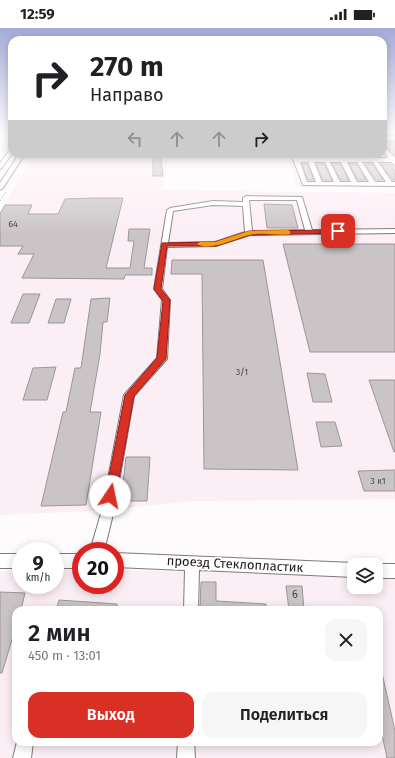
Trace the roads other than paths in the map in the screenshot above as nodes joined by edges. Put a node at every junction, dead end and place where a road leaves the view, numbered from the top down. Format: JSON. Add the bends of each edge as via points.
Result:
{"nodes":[{"id":1,"x":13,"y":166,"type":"edge"},
{"id":2,"x":298,"y":166,"type":"edge"},
{"id":3,"x":313,"y":166,"type":"edge"},
{"id":4,"x":330,"y":166,"type":"edge"},
{"id":5,"x":346,"y":166,"type":"edge"},
{"id":6,"x":363,"y":166,"type":"edge"},
{"id":7,"x":380,"y":166,"type":"edge"},
{"id":8,"x":3,"y":179,"type":"edge"},
{"id":9,"x":320,"y":184,"type":"junction"},
{"id":10,"x":338,"y":184,"type":"junction"},
{"id":11,"x":355,"y":184,"type":"junction"},
{"id":12,"x":373,"y":184,"type":"junction"},
{"id":13,"x":393,"y":184,"type":"edge"},
{"id":14,"x":0,"y":188,"type":"edge"},
{"id":15,"x":246,"y":204,"type":"junction"},
{"id":16,"x":395,"y":231,"type":"edge"},
{"id":17,"x":309,"y":232,"type":"junction"},
{"id":18,"x":249,"y":233,"type":"junction"},
{"id":19,"x":164,"y":244,"type":"junction"},
{"id":20,"x":99,"y":542,"type":"edge"},
{"id":21,"x":124,"y":560,"type":"edge"},
{"id":22,"x":0,"y":561,"type":"edge"},
{"id":23,"x":12,"y":561,"type":"edge"},
{"id":24,"x":192,"y":563,"type":"junction"},
{"id":25,"x":347,"y":570,"type":"edge"},
{"id":26,"x":383,"y":571,"type":"edge"},
{"id":27,"x":395,"y":572,"type":"edge"},
{"id":28,"x":191,"y":606,"type":"edge"},
{"id":29,"x":24,"y":746,"type":"edge"},
{"id":30,"x":186,"y":746,"type":"edge"},
{"id":31,"x":22,"y":758,"type":"edge"},
{"id":32,"x":186,"y":758,"type":"edge"}],
"edges":[{"from":1,"to":8,"type":"street"},
{"from":2,"to":9,"type":"street","via":[[305,184]]},
{"from":3,"to":9,"type":"street"},
{"from":4,"to":10,"type":"street"},
{"from":5,"to":11,"type":"street"},
{"from":6,"to":12,"type":"street"},
{"from":7,"to":13,"type":"street"},
{"from":8,"to":14,"type":"street"},
{"from":9,"to":10,"type":"street"},
{"from":10,"to":11,"type":"street"},
{"from":11,"to":12,"type":"street"},
{"from":12,"to":13,"type":"street"},
{"from":15,"to":17,"type":"street","via":[[246,198],[300,198]]},
{"from":15,"to":18,"type":"street"},
{"from":15,"to":19,"type":"street","via":[[213,203],[170,210]]},
{"from":16,"to":17,"type":"street"},
{"from":17,"to":18,"type":"street"},
{"from":18,"to":19,"type":"street","via":[[216,244]]},
{"from":19,"to":20,"type":"street","via":[[158,289],[166,300],[162,359],[129,395],[108,510]]},
{"from":21,"to":24,"type":"street","name":"проезд Стеклопластик"},
{"from":22,"to":23,"type":"street"},
{"from":24,"to":25,"type":"street","name":"проезд Стеклопластик"},
{"from":24,"to":28,"type":"street"},
{"from":26,"to":27,"type":"street"},
{"from":29,"to":31,"type":"street"},
{"from":30,"to":32,"type":"street"}]}
